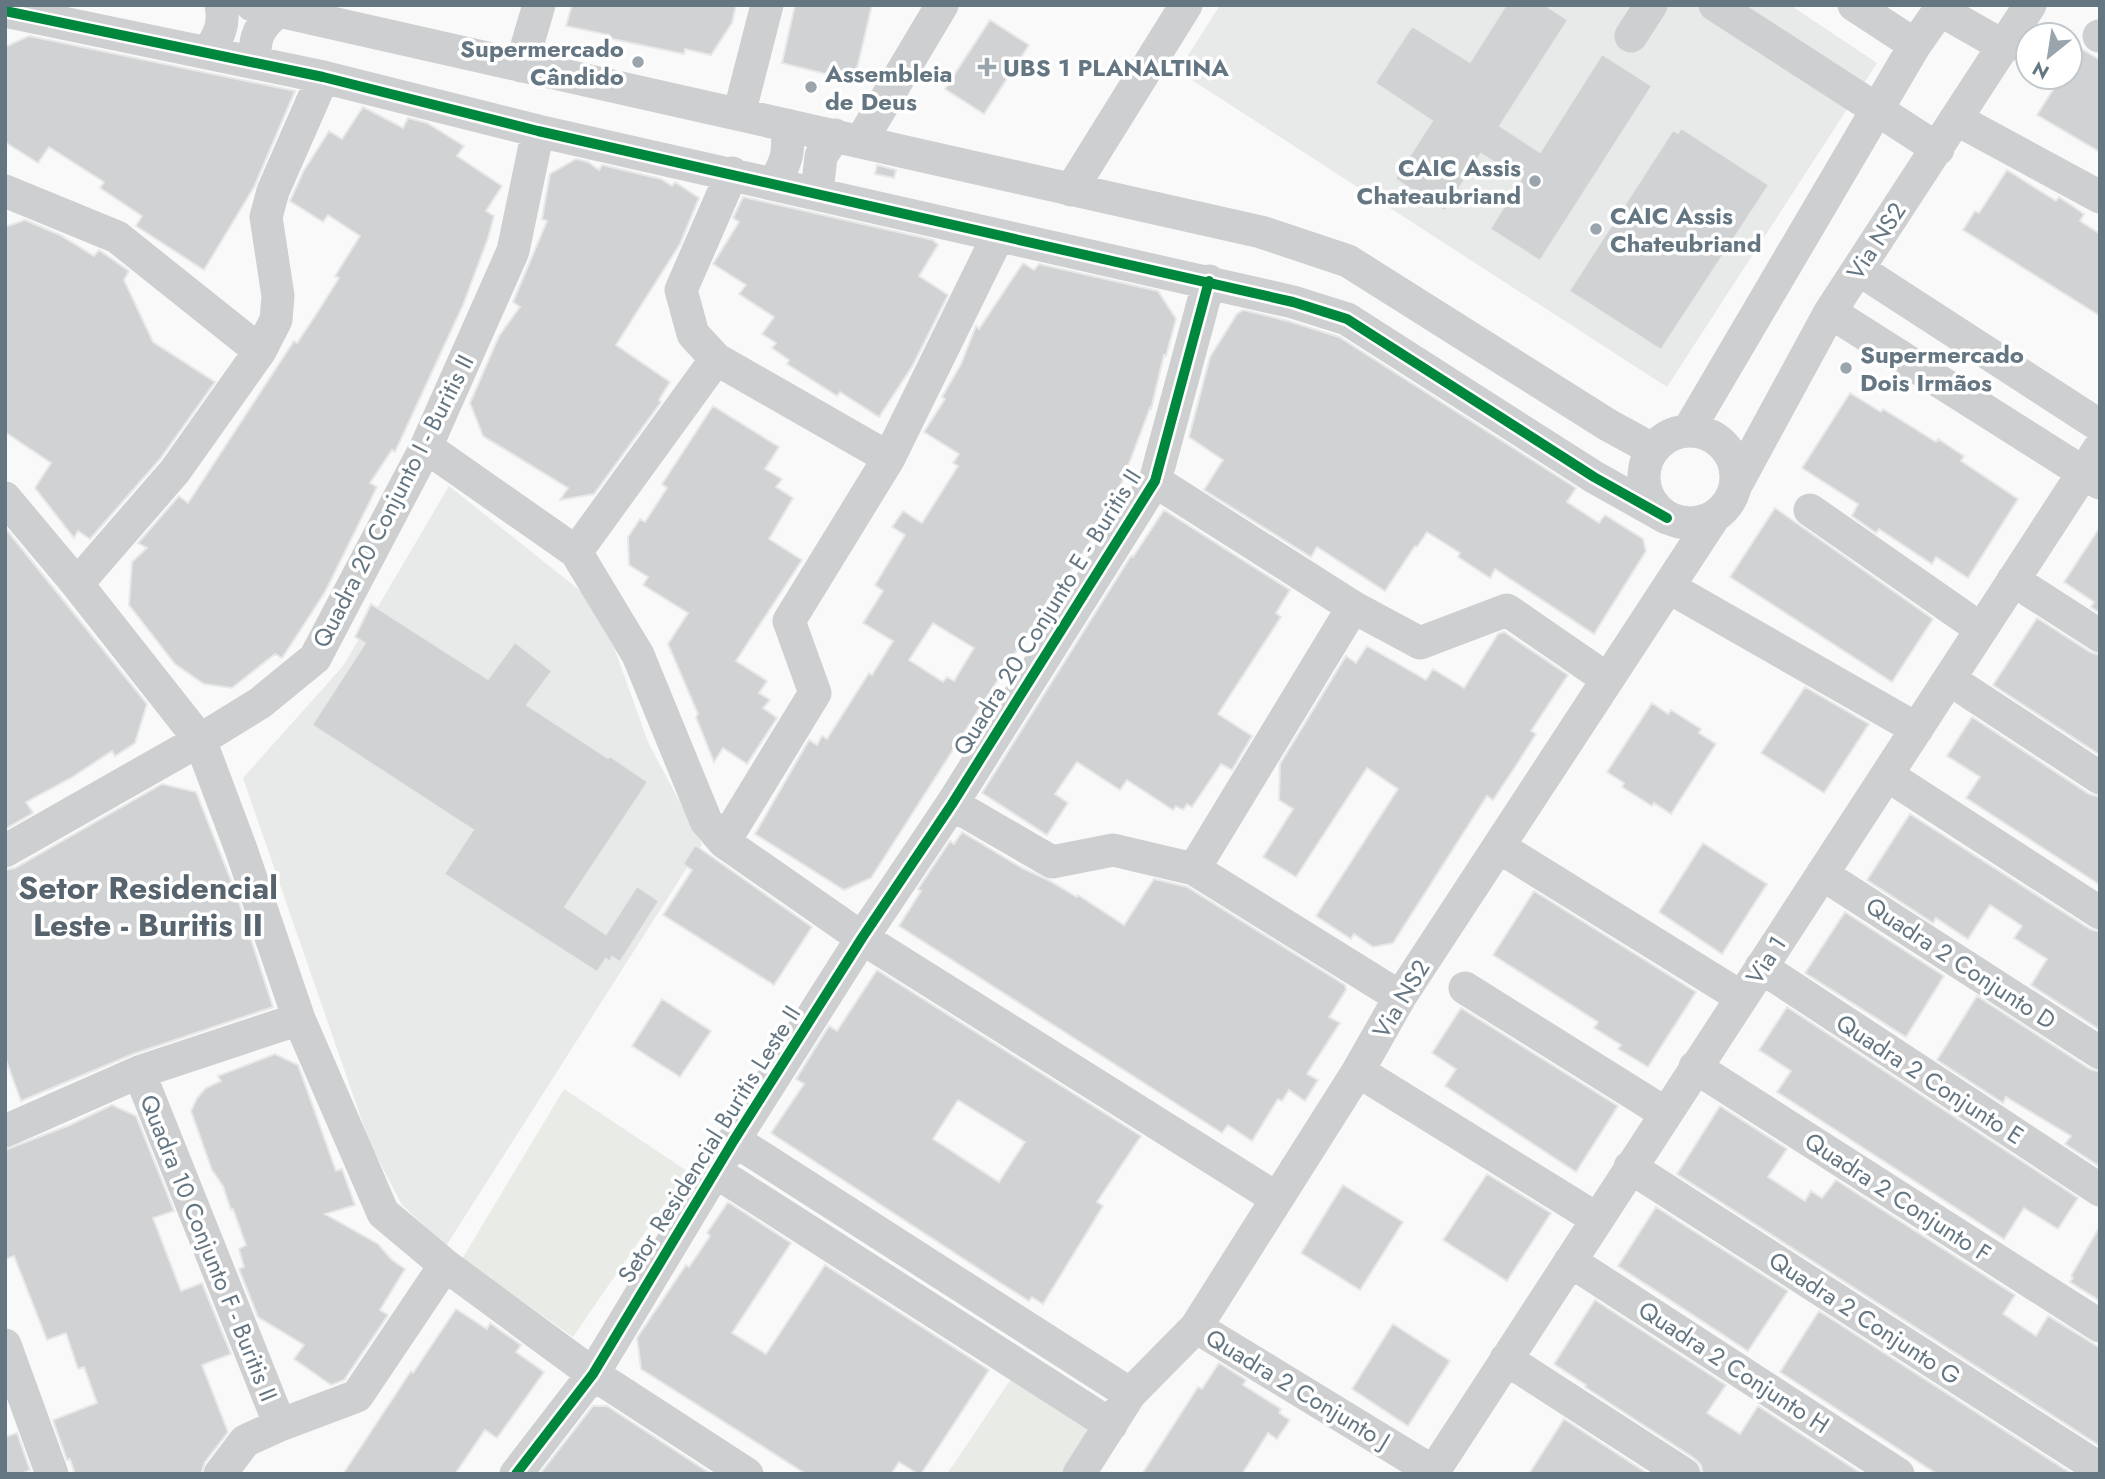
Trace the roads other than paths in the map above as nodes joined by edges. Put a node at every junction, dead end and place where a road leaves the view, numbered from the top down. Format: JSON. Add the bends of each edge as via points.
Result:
{"nodes":[{"id":1,"x":221,"y":5,"type":"edge"},
{"id":2,"x":538,"y":5,"type":"edge"},
{"id":3,"x":767,"y":5,"type":"edge"},
{"id":4,"x":942,"y":5,"type":"edge"},
{"id":5,"x":1186,"y":5,"type":"edge"},
{"id":6,"x":1651,"y":5,"type":"edge"},
{"id":7,"x":1715,"y":5,"type":"edge"},
{"id":8,"x":1854,"y":5,"type":"edge"},
{"id":9,"x":2027,"y":6,"type":"edge"},
{"id":10,"x":1941,"y":7,"type":"edge"},
{"id":11,"x":265,"y":8,"type":"edge"},
{"id":12,"x":6,"y":13,"type":"edge"},
{"id":13,"x":1631,"y":36,"type":"dead end"},
{"id":14,"x":1915,"y":45,"type":"junction"},
{"id":15,"x":2005,"y":47,"type":"junction"},
{"id":16,"x":207,"y":52,"type":"junction"},
{"id":17,"x":255,"y":63,"type":"junction"},
{"id":18,"x":521,"y":66,"type":"junction"},
{"id":19,"x":323,"y":77,"type":"junction"},
{"id":20,"x":1878,"y":109,"type":"junction"},
{"id":21,"x":739,"y":114,"type":"junction"},
{"id":22,"x":1956,"y":118,"type":"junction"},
{"id":23,"x":787,"y":125,"type":"junction"},
{"id":24,"x":538,"y":131,"type":"junction"},
{"id":25,"x":848,"y":138,"type":"junction"},
{"id":26,"x":1938,"y":149,"type":"junction"},
{"id":27,"x":732,"y":173,"type":"junction"},
{"id":28,"x":774,"y":183,"type":"junction"},
{"id":29,"x":1071,"y":190,"type":"junction"},
{"id":30,"x":5,"y":191,"type":"edge"},
{"id":31,"x":817,"y":193,"type":"junction"},
{"id":32,"x":2100,"y":197,"type":"edge"},
{"id":33,"x":998,"y":236,"type":"junction"},
{"id":34,"x":1858,"y":269,"type":"junction"},
{"id":35,"x":1209,"y":281,"type":"junction"},
{"id":36,"x":1915,"y":306,"type":"junction"},
{"id":37,"x":1830,"y":312,"type":"junction"},
{"id":38,"x":1890,"y":350,"type":"junction"},
{"id":39,"x":260,"y":351,"type":"junction"},
{"id":40,"x":716,"y":359,"type":"junction"},
{"id":41,"x":2100,"y":426,"type":"edge"},
{"id":42,"x":1688,"y":431,"type":"junction"},
{"id":43,"x":426,"y":447,"type":"junction"},
{"id":44,"x":1652,"y":449,"type":"junction"},
{"id":45,"x":889,"y":458,"type":"junction"},
{"id":46,"x":2094,"y":467,"type":"edge"},
{"id":47,"x":1155,"y":481,"type":"junction"},
{"id":48,"x":1736,"y":485,"type":"junction"},
{"id":49,"x":6,"y":502,"type":"edge"},
{"id":50,"x":1810,"y":510,"type":"dead end"},
{"id":51,"x":1714,"y":517,"type":"junction"},
{"id":52,"x":1667,"y":518,"type":"junction"},
{"id":53,"x":576,"y":552,"type":"junction"},
{"id":54,"x":2013,"y":580,"type":"junction"},
{"id":55,"x":77,"y":584,"type":"junction"},
{"id":56,"x":1670,"y":588,"type":"junction"},
{"id":57,"x":1353,"y":607,"type":"junction"},
{"id":58,"x":1982,"y":629,"type":"junction"},
{"id":59,"x":2100,"y":636,"type":"edge"},
{"id":60,"x":1607,"y":679,"type":"junction"},
{"id":61,"x":1949,"y":679,"type":"junction"},
{"id":62,"x":1917,"y":729,"type":"junction"},
{"id":63,"x":200,"y":740,"type":"junction"},
{"id":64,"x":1886,"y":775,"type":"junction"},
{"id":65,"x":2100,"y":778,"type":"edge"},
{"id":66,"x":952,"y":804,"type":"junction"},
{"id":67,"x":724,"y":842,"type":"junction"},
{"id":68,"x":1499,"y":847,"type":"junction"},
{"id":69,"x":5,"y":851,"type":"edge"},
{"id":70,"x":1194,"y":869,"type":"junction"},
{"id":71,"x":1822,"y":874,"type":"junction"},
{"id":72,"x":2100,"y":912,"type":"edge"},
{"id":73,"x":862,"y":938,"type":"junction"},
{"id":74,"x":1761,"y":967,"type":"junction"},
{"id":75,"x":1465,"y":988,"type":"dead end"},
{"id":76,"x":1741,"y":997,"type":"junction"},
{"id":77,"x":1400,"y":998,"type":"junction"},
{"id":78,"x":299,"y":1019,"type":"junction"},
{"id":79,"x":2100,"y":1053,"type":"edge"},
{"id":80,"x":1695,"y":1067,"type":"junction"},
{"id":81,"x":139,"y":1072,"type":"junction"},
{"id":82,"x":1358,"y":1072,"type":"junction"},
{"id":83,"x":1665,"y":1113,"type":"junction"},
{"id":84,"x":5,"y":1131,"type":"edge"},
{"id":85,"x":734,"y":1140,"type":"junction"},
{"id":86,"x":1630,"y":1167,"type":"junction"},
{"id":87,"x":716,"y":1172,"type":"junction"},
{"id":88,"x":2100,"y":1190,"type":"edge"},
{"id":89,"x":1276,"y":1198,"type":"junction"},
{"id":90,"x":1597,"y":1219,"type":"junction"},
{"id":91,"x":1570,"y":1261,"type":"junction"},
{"id":92,"x":445,"y":1265,"type":"junction"},
{"id":93,"x":2100,"y":1326,"type":"edge"},
{"id":94,"x":1196,"y":1327,"type":"junction"},
{"id":95,"x":5,"y":1345,"type":"edge"},
{"id":96,"x":1506,"y":1359,"type":"junction"},
{"id":97,"x":593,"y":1374,"type":"junction"},
{"id":98,"x":1130,"y":1394,"type":"junction"},
{"id":99,"x":280,"y":1425,"type":"junction"},
{"id":100,"x":1111,"y":1425,"type":"junction"},
{"id":101,"x":2100,"y":1469,"type":"edge"},
{"id":102,"x":1434,"y":1473,"type":"edge"},
{"id":103,"x":52,"y":1474,"type":"edge"},
{"id":104,"x":220,"y":1474,"type":"edge"},
{"id":105,"x":516,"y":1474,"type":"edge"},
{"id":106,"x":747,"y":1474,"type":"edge"},
{"id":107,"x":1079,"y":1474,"type":"edge"},
{"id":108,"x":1684,"y":1474,"type":"edge"},
{"id":109,"x":1898,"y":1474,"type":"edge"}],
"edges":[{"from":1,"to":16,"type":"street","via":[[218,38]]},
{"from":2,"to":18,"type":"street"},
{"from":3,"to":21,"type":"street"},
{"from":4,"to":25,"type":"street"},
{"from":5,"to":29,"type":"street"},
{"from":6,"to":13,"type":"street"},
{"from":7,"to":20,"type":"street"},
{"from":8,"to":14,"type":"street"},
{"from":9,"to":15,"type":"street","name":"Via NS2"},
{"from":10,"to":14,"type":"street"},
{"from":10,"to":15,"type":"street"},
{"from":11,"to":17,"type":"street","via":[[254,43]]},
{"from":11,"to":18,"type":"street"},
{"from":12,"to":16,"type":"street"},
{"from":14,"to":20,"type":"street"},
{"from":15,"to":22,"type":"street","name":"Via NS2"},
{"from":16,"to":17,"type":"street"},
{"from":17,"to":19,"type":"street"},
{"from":18,"to":21,"type":"street"},
{"from":19,"to":24,"type":"street"},
{"from":19,"to":39,"type":"street","via":[[272,191],[266,217],[278,296],[276,320]]},
{"from":20,"to":26,"type":"street"},
{"from":20,"to":42,"type":"street"},
{"from":21,"to":23,"type":"street"},
{"from":22,"to":26,"type":"street","name":"Via NS2"},
{"from":22,"to":32,"type":"street"},
{"from":23,"to":25,"type":"street"},
{"from":23,"to":28,"type":"street","via":[[789,150]]},
{"from":24,"to":27,"type":"street"},
{"from":24,"to":43,"type":"street","name":"Quadra 20 Conjunto I - Buritis II","via":[[513,251]]},
{"from":25,"to":29,"type":"street"},
{"from":25,"to":31,"type":"street","via":[[821,156]]},
{"from":26,"to":34,"type":"street","name":"Via NS2"},
{"from":27,"to":28,"type":"street"},
{"from":27,"to":40,"type":"street","via":[[681,290],[692,334]]},
{"from":28,"to":31,"type":"street"},
{"from":29,"to":44,"type":"street","via":[[1261,232],[1348,261]]},
{"from":30,"to":39,"type":"street","via":[[117,237]]},
{"from":31,"to":33,"type":"street"},
{"from":33,"to":35,"type":"street"},
{"from":33,"to":45,"type":"street"},
{"from":34,"to":36,"type":"street"},
{"from":34,"to":37,"type":"street","name":"Via NS2"},
{"from":35,"to":47,"type":"street","name":"Quadra 20 Conjunto E - Buritis II"},
{"from":35,"to":52,"type":"street","via":[[1347,319],[1594,477]]},
{"from":36,"to":38,"type":"street"},
{"from":36,"to":41,"type":"street"},
{"from":37,"to":38,"type":"street"},
{"from":37,"to":48,"type":"street","name":"Via NS2"},
{"from":38,"to":46,"type":"street"},
{"from":39,"to":55,"type":"street","via":[[175,471]]},
{"from":40,"to":45,"type":"street"},
{"from":40,"to":53,"type":"street"},
{"from":42,"to":44,"type":"street","via":[[1668,436]]},
{"from":42,"to":48,"type":"street","via":[[1704,433],[1730,453]]},
{"from":43,"to":53,"type":"street"},
{"from":43,"to":63,"type":"street","name":"Quadra 20 Conjunto I - Buritis II","via":[[315,658],[260,703]]},
{"from":44,"to":52,"type":"street","via":[[1644,467],[1644,487],[1652,505]]},
{"from":45,"to":67,"type":"street","via":[[789,621],[815,692]]},
{"from":46,"to":54,"type":"street","name":"Via 1"},
{"from":47,"to":57,"type":"street"},
{"from":47,"to":66,"type":"street","name":"Quadra 20 Conjunto E - Buritis II"},
{"from":48,"to":51,"type":"street"},
{"from":49,"to":55,"type":"street"},
{"from":50,"to":58,"type":"street"},
{"from":51,"to":52,"type":"street","via":[[1699,523]]},
{"from":51,"to":56,"type":"street","name":"Via NS2"},
{"from":53,"to":67,"type":"street","via":[[638,655],[706,821]]},
{"from":54,"to":58,"type":"street","name":"Via 1"},
{"from":54,"to":59,"type":"street"},
{"from":55,"to":63,"type":"street"},
{"from":56,"to":60,"type":"street","name":"Via NS2"},
{"from":56,"to":62,"type":"street"},
{"from":57,"to":60,"type":"street","via":[[1420,643],[1507,610]]},
{"from":57,"to":70,"type":"street"},
{"from":58,"to":61,"type":"street","name":"Via 1"},
{"from":60,"to":68,"type":"street","name":"Via NS2"},
{"from":61,"to":62,"type":"street","name":"Via 1"},
{"from":61,"to":65,"type":"street"},
{"from":62,"to":64,"type":"street","name":"Via 1"},
{"from":63,"to":69,"type":"street","name":"Quadra 20 Conjunto I - Buritis II"},
{"from":63,"to":78,"type":"street"},
{"from":64,"to":71,"type":"street","name":"Via 1"},
{"from":64,"to":72,"type":"street"},
{"from":66,"to":70,"type":"street","via":[[1052,862],[1112,850]]},
{"from":66,"to":73,"type":"street","name":"Quadra 20 Conjunto E - Buritis II"},
{"from":67,"to":73,"type":"street"},
{"from":68,"to":76,"type":"street"},
{"from":68,"to":77,"type":"street","name":"Via NS2"},
{"from":70,"to":77,"type":"street"},
{"from":71,"to":74,"type":"street","name":"Via 1"},
{"from":71,"to":79,"type":"street","name":"Quadra 2 Conjunto D"},
{"from":73,"to":85,"type":"street","name":"Setor Residencial Buritis Leste II"},
{"from":73,"to":89,"type":"street"},
{"from":74,"to":76,"type":"street","name":"Via 1"},
{"from":74,"to":88,"type":"street","name":"Quadra 2 Conjunto E"},
{"from":75,"to":83,"type":"street"},
{"from":76,"to":80,"type":"street","name":"Via 1"},
{"from":77,"to":82,"type":"street","name":"Via NS2"},
{"from":78,"to":81,"type":"street"},
{"from":78,"to":92,"type":"street","via":[[383,1213]]},
{"from":80,"to":83,"type":"street","name":"Via 1"},
{"from":80,"to":93,"type":"street","name":"Quadra 2 Conjunto F"},
{"from":81,"to":84,"type":"street"},
{"from":81,"to":99,"type":"street","name":"Quadra 10 Conjunto F - Buritis II"},
{"from":82,"to":89,"type":"street","name":"Via NS2"},
{"from":82,"to":90,"type":"street"},
{"from":83,"to":86,"type":"street","name":"Via 1"},
{"from":85,"to":87,"type":"street","name":"Setor Residencial Buritis Leste II"},
{"from":85,"to":98,"type":"street"},
{"from":86,"to":90,"type":"street","name":"Via 1"},
{"from":86,"to":101,"type":"street","name":"Quadra 2 Conjunto G"},
{"from":87,"to":97,"type":"street","name":"Setor Residencial Buritis Leste II"},
{"from":87,"to":100,"type":"street","name":"Setor Residencial Buritis Leste II"},
{"from":89,"to":94,"type":"street","name":"Via NS2"},
{"from":90,"to":91,"type":"street","name":"Via 1"},
{"from":91,"to":96,"type":"street","name":"Via 1"},
{"from":91,"to":109,"type":"street","name":"Quadra 2 Conjunto H"},
{"from":92,"to":97,"type":"street"},
{"from":92,"to":99,"type":"street","via":[[357,1396]]},
{"from":94,"to":98,"type":"street","name":"Via NS2"},
{"from":94,"to":102,"type":"street","name":"Quadra 2 Conjunto J"},
{"from":95,"to":103,"type":"street"},
{"from":96,"to":102,"type":"street","name":"Via 1"},
{"from":96,"to":108,"type":"street"},
{"from":97,"to":105,"type":"street","name":"Setor Residencial Buritis Leste II"},
{"from":97,"to":106,"type":"street"},
{"from":98,"to":100,"type":"street","name":"Via NS2"},
{"from":99,"to":104,"type":"street","via":[[245,1441]]},
{"from":100,"to":107,"type":"street","name":"Via NS2"}]}
